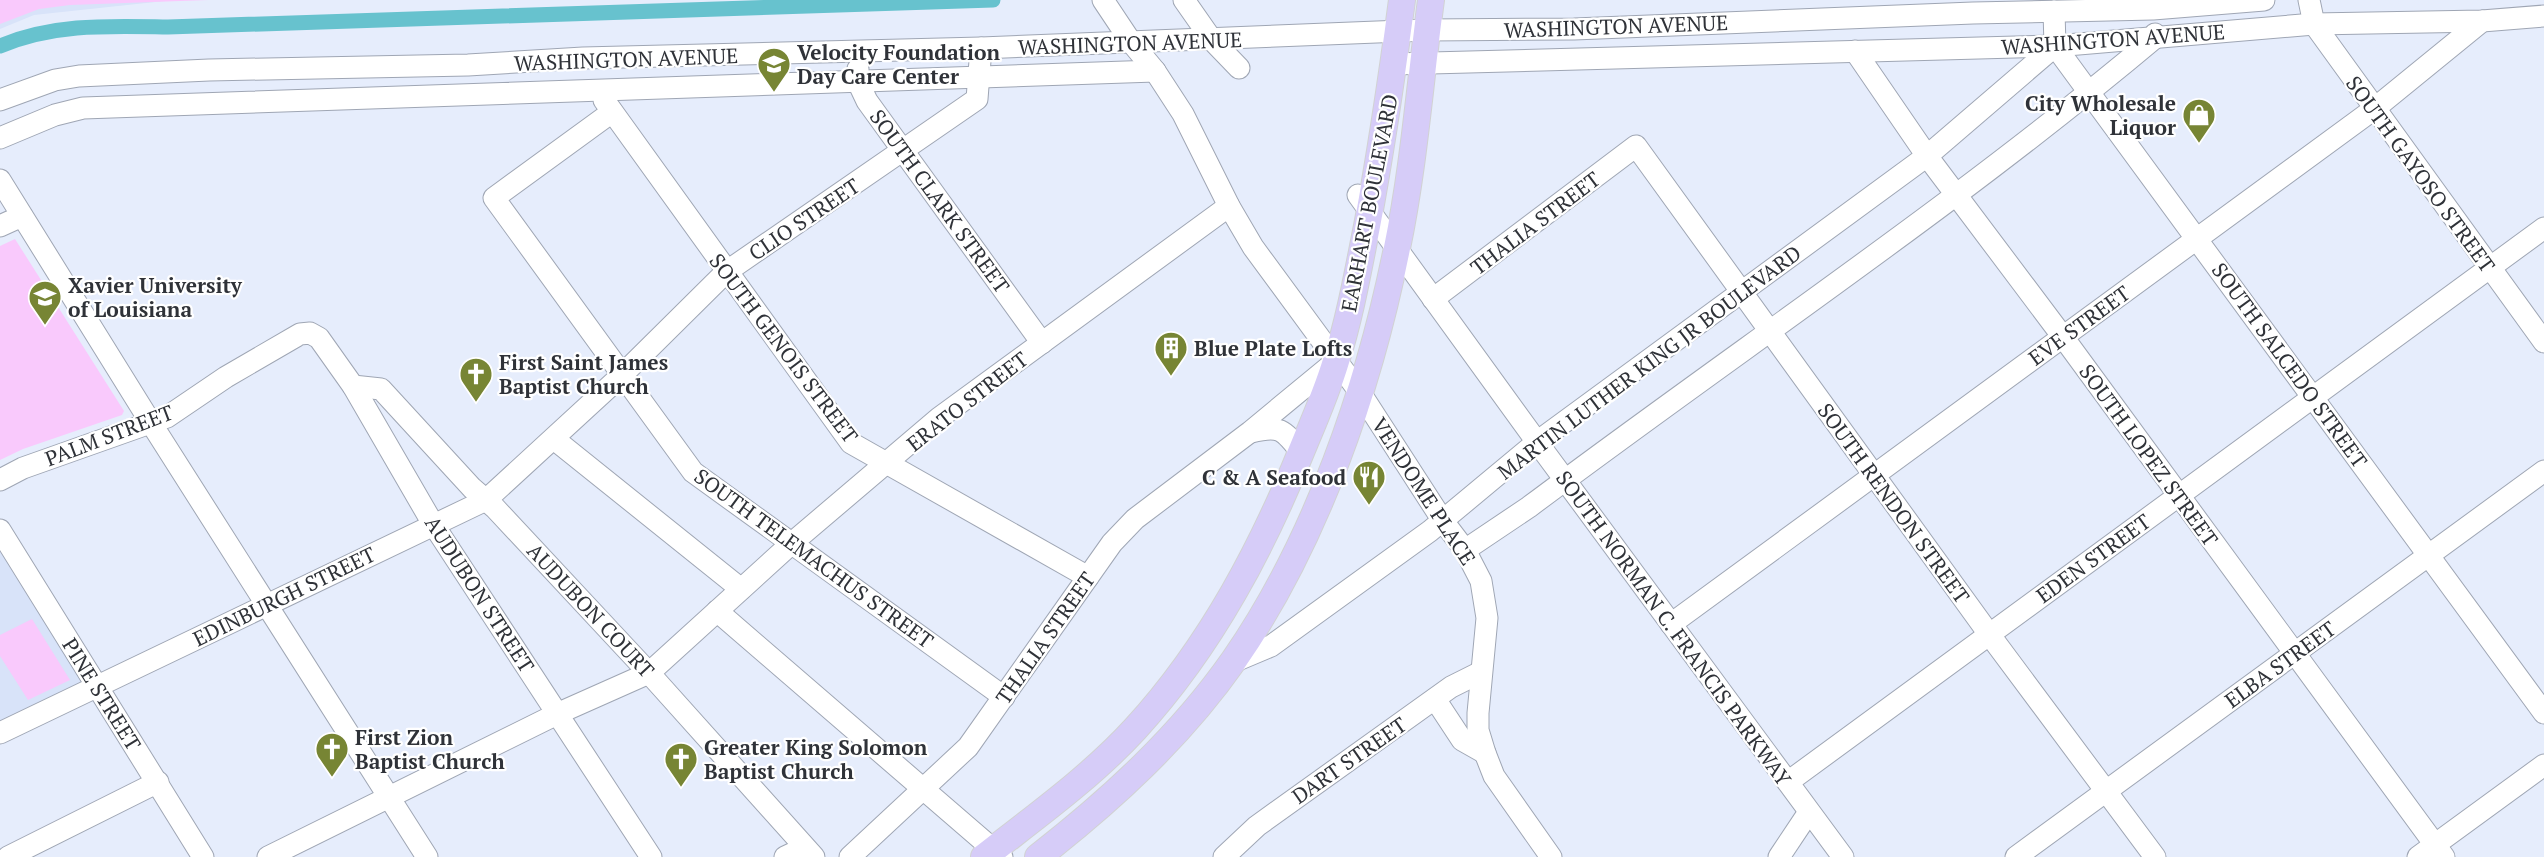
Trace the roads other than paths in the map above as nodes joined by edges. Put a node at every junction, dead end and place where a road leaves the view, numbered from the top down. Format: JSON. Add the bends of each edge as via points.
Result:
{"nodes":[{"id":1,"x":1103,"y":0,"type":"edge"},
{"id":2,"x":1184,"y":0,"type":"edge"},
{"id":3,"x":2264,"y":0,"type":"edge"},
{"id":4,"x":2309,"y":0,"type":"edge"},
{"id":5,"x":1972,"y":7,"type":"edge"},
{"id":6,"x":2153,"y":9,"type":"junction"},
{"id":7,"x":2054,"y":11,"type":"junction"},
{"id":8,"x":1400,"y":15,"type":"edge"},
{"id":9,"x":1429,"y":15,"type":"edge"},
{"id":10,"x":2544,"y":16,"type":"edge"},
{"id":11,"x":2482,"y":21,"type":"junction"},
{"id":12,"x":2314,"y":24,"type":"junction"},
{"id":13,"x":1574,"y":29,"type":"junction"},
{"id":14,"x":2156,"y":37,"type":"junction"},
{"id":15,"x":1212,"y":40,"type":"junction"},
{"id":16,"x":1131,"y":42,"type":"junction"},
{"id":17,"x":2055,"y":46,"type":"junction"},
{"id":18,"x":1973,"y":47,"type":"junction"},
{"id":19,"x":981,"y":48,"type":"junction"},
{"id":20,"x":1855,"y":51,"type":"junction"},
{"id":21,"x":857,"y":52,"type":"junction"},
{"id":22,"x":755,"y":54,"type":"junction"},
{"id":23,"x":1574,"y":59,"type":"junction"},
{"id":24,"x":1423,"y":63,"type":"junction"},
{"id":25,"x":1393,"y":64,"type":"junction"},
{"id":26,"x":468,"y":65,"type":"junction"},
{"id":27,"x":1239,"y":68,"type":"dead end"},
{"id":28,"x":209,"y":70,"type":"junction"},
{"id":29,"x":1155,"y":71,"type":"junction"},
{"id":30,"x":979,"y":78,"type":"junction"},
{"id":31,"x":858,"y":82,"type":"junction"},
{"id":32,"x":754,"y":86,"type":"junction"},
{"id":33,"x":599,"y":92,"type":"junction"},
{"id":34,"x":468,"y":93,"type":"junction"},
{"id":35,"x":2089,"y":93,"type":"junction"},
{"id":36,"x":0,"y":100,"type":"edge"},
{"id":37,"x":210,"y":103,"type":"junction"},
{"id":38,"x":2374,"y":109,"type":"junction"},
{"id":39,"x":612,"y":112,"type":"junction"},
{"id":40,"x":0,"y":138,"type":"edge"},
{"id":41,"x":1636,"y":146,"type":"joint"},
{"id":42,"x":903,"y":152,"type":"junction"},
{"id":43,"x":1927,"y":156,"type":"junction"},
{"id":44,"x":0,"y":180,"type":"edge"},
{"id":45,"x":1955,"y":194,"type":"junction"},
{"id":46,"x":1364,"y":203,"type":"junction"},
{"id":47,"x":1229,"y":206,"type":"junction"},
{"id":48,"x":22,"y":216,"type":"junction"},
{"id":49,"x":0,"y":226,"type":"edge"},
{"id":50,"x":2544,"y":228,"type":"edge"},
{"id":51,"x":2197,"y":238,"type":"junction"},
{"id":52,"x":1397,"y":249,"type":"junction"},
{"id":53,"x":2490,"y":268,"type":"junction"},
{"id":54,"x":726,"y":272,"type":"junction"},
{"id":55,"x":1740,"y":292,"type":"junction"},
{"id":56,"x":1433,"y":299,"type":"junction"},
{"id":57,"x":1769,"y":331,"type":"junction"},
{"id":58,"x":310,"y":333,"type":"joint"},
{"id":59,"x":2063,"y":337,"type":"junction"},
{"id":60,"x":2544,"y":342,"type":"edge"},
{"id":61,"x":1042,"y":343,"type":"junction"},
{"id":62,"x":1336,"y":361,"type":"junction"},
{"id":63,"x":622,"y":375,"type":"junction"},
{"id":64,"x":353,"y":386,"type":"junction"},
{"id":65,"x":1361,"y":394,"type":"junction"},
{"id":66,"x":2313,"y":397,"type":"junction"},
{"id":67,"x":151,"y":423,"type":"junction"},
{"id":68,"x":1250,"y":432,"type":"junction"},
{"id":69,"x":554,"y":438,"type":"junction"},
{"id":70,"x":1536,"y":442,"type":"junction"},
{"id":71,"x":1301,"y":452,"type":"junction"},
{"id":72,"x":887,"y":464,"type":"junction"},
{"id":73,"x":2544,"y":471,"type":"edge"},
{"id":74,"x":1874,"y":474,"type":"junction"},
{"id":75,"x":0,"y":480,"type":"edge"},
{"id":76,"x":1565,"y":480,"type":"junction"},
{"id":77,"x":2178,"y":495,"type":"junction"},
{"id":78,"x":486,"y":500,"type":"junction"},
{"id":79,"x":1274,"y":515,"type":"junction"},
{"id":80,"x":1443,"y":522,"type":"junction"},
{"id":81,"x":433,"y":524,"type":"junction"},
{"id":82,"x":0,"y":531,"type":"edge"},
{"id":83,"x":1306,"y":535,"type":"junction"},
{"id":84,"x":792,"y":543,"type":"junction"},
{"id":85,"x":1465,"y":550,"type":"junction"},
{"id":86,"x":2429,"y":555,"type":"junction"},
{"id":87,"x":1088,"y":577,"type":"junction"},
{"id":88,"x":741,"y":589,"type":"junction"},
{"id":89,"x":266,"y":604,"type":"junction"},
{"id":90,"x":717,"y":611,"type":"junction"},
{"id":91,"x":1671,"y":624,"type":"junction"},
{"id":92,"x":1989,"y":634,"type":"junction"},
{"id":93,"x":2294,"y":654,"type":"junction"},
{"id":94,"x":1233,"y":662,"type":"junction"},
{"id":95,"x":1481,"y":672,"type":"junction"},
{"id":96,"x":649,"y":673,"type":"junction"},
{"id":97,"x":96,"y":685,"type":"junction"},
{"id":98,"x":1004,"y":697,"type":"junction"},
{"id":99,"x":1435,"y":699,"type":"junction"},
{"id":100,"x":559,"y":713,"type":"junction"},
{"id":101,"x":2544,"y":713,"type":"edge"},
{"id":102,"x":0,"y":733,"type":"edge"},
{"id":103,"x":1485,"y":753,"type":"junction"},
{"id":104,"x":2544,"y":765,"type":"edge"},
{"id":105,"x":158,"y":782,"type":"junction"},
{"id":106,"x":1788,"y":782,"type":"junction"},
{"id":107,"x":924,"y":789,"type":"junction"},
{"id":108,"x":2106,"y":790,"type":"junction"},
{"id":109,"x":388,"y":798,"type":"junction"},
{"id":110,"x":1809,"y":812,"type":"junction"},
{"id":111,"x":809,"y":852,"type":"edge"},
{"id":112,"x":2432,"y":853,"type":"edge"},
{"id":113,"x":993,"y":854,"type":"edge"},
{"id":114,"x":8,"y":857,"type":"edge"},
{"id":115,"x":203,"y":857,"type":"edge"},
{"id":116,"x":268,"y":857,"type":"edge"},
{"id":117,"x":427,"y":857,"type":"edge"},
{"id":118,"x":651,"y":857,"type":"edge"},
{"id":119,"x":785,"y":857,"type":"edge"},
{"id":120,"x":850,"y":857,"type":"edge"},
{"id":121,"x":1038,"y":857,"type":"edge"},
{"id":122,"x":1224,"y":857,"type":"edge"},
{"id":123,"x":1551,"y":857,"type":"edge"},
{"id":124,"x":1779,"y":857,"type":"edge"},
{"id":125,"x":1843,"y":857,"type":"edge"},
{"id":126,"x":2016,"y":857,"type":"edge"},
{"id":127,"x":2155,"y":857,"type":"edge"}],
"edges":[{"from":1,"to":16,"type":"street"},
{"from":2,"to":15,"type":"street"},
{"from":3,"to":6,"type":"street","name":"WASHINGTON AVENUE"},
{"from":4,"to":12,"type":"street","name":"SOUTH GAYOSO STREET"},
{"from":5,"to":7,"type":"street","name":"WASHINGTON AVENUE"},
{"from":5,"to":13,"type":"street","name":"WASHINGTON AVENUE"},
{"from":5,"to":18,"type":"street"},
{"from":6,"to":7,"type":"street","name":"WASHINGTON AVENUE"},
{"from":6,"to":14,"type":"street"},
{"from":7,"to":17,"type":"street"},
{"from":8,"to":9,"type":"street","name":"WASHINGTON AVENUE"},
{"from":8,"to":15,"type":"street","name":"WASHINGTON AVENUE"},
{"from":8,"to":25,"type":"main road","name":"EARHART BOULEVARD"},
{"from":9,"to":13,"type":"street","name":"WASHINGTON AVENUE"},
{"from":9,"to":24,"type":"main road","name":"EARHART BOULEVARD"},
{"from":10,"to":11,"type":"street","name":"WASHINGTON AVENUE"},
{"from":11,"to":12,"type":"street","name":"WASHINGTON AVENUE"},
{"from":11,"to":38,"type":"street","name":"EVE STREET"},
{"from":12,"to":14,"type":"street","name":"WASHINGTON AVENUE"},
{"from":12,"to":38,"type":"street","name":"SOUTH GAYOSO STREET"},
{"from":13,"to":23,"type":"street"},
{"from":14,"to":17,"type":"street","name":"WASHINGTON AVENUE"},
{"from":14,"to":35,"type":"street","name":"MARTIN LUTHER KING JR BOULEVARD"},
{"from":15,"to":16,"type":"street","name":"WASHINGTON AVENUE"},
{"from":15,"to":27,"type":"street"},
{"from":16,"to":19,"type":"street","name":"WASHINGTON AVENUE"},
{"from":16,"to":29,"type":"street"},
{"from":17,"to":18,"type":"street","name":"WASHINGTON AVENUE"},
{"from":17,"to":35,"type":"street","name":"SOUTH SALCEDO STREET"},
{"from":17,"to":43,"type":"street","name":"MARTIN LUTHER KING JR BOULEVARD"},
{"from":18,"to":20,"type":"street","name":"WASHINGTON AVENUE"},
{"from":19,"to":21,"type":"street","name":"WASHINGTON AVENUE"},
{"from":19,"to":30,"type":"street","name":"CLIO STREET"},
{"from":20,"to":23,"type":"street","name":"WASHINGTON AVENUE"},
{"from":20,"to":43,"type":"street","name":"SOUTH LOPEZ STREET"},
{"from":21,"to":22,"type":"street","name":"WASHINGTON AVENUE"},
{"from":21,"to":31,"type":"street","name":"SOUTH CLARK STREET"},
{"from":22,"to":26,"type":"street","name":"WASHINGTON AVENUE"},
{"from":22,"to":32,"type":"street"},
{"from":23,"to":24,"type":"street","name":"WASHINGTON AVENUE"},
{"from":24,"to":25,"type":"street","name":"WASHINGTON AVENUE"},
{"from":24,"to":52,"type":"main road","name":"EARHART BOULEVARD"},
{"from":25,"to":46,"type":"main road","name":"EARHART BOULEVARD"},
{"from":26,"to":28,"type":"street","name":"WASHINGTON AVENUE"},
{"from":26,"to":34,"type":"street"},
{"from":28,"to":36,"type":"street","name":"WASHINGTON AVENUE","via":[[63,78]]},
{"from":28,"to":37,"type":"street"},
{"from":29,"to":30,"type":"street","name":"WASHINGTON AVENUE"},
{"from":29,"to":47,"type":"street","via":[[1183,114]]},
{"from":30,"to":31,"type":"street","name":"WASHINGTON AVENUE"},
{"from":30,"to":42,"type":"street","name":"CLIO STREET","via":[[977,99]]},
{"from":31,"to":32,"type":"street","name":"WASHINGTON AVENUE"},
{"from":31,"to":42,"type":"street","name":"SOUTH CLARK STREET"},
{"from":32,"to":33,"type":"street","name":"WASHINGTON AVENUE"},
{"from":33,"to":34,"type":"street","name":"WASHINGTON AVENUE"},
{"from":33,"to":39,"type":"street","name":"SOUTH GENOIS STREET"},
{"from":34,"to":37,"type":"street","name":"WASHINGTON AVENUE"},
{"from":35,"to":45,"type":"street","name":"MARTIN LUTHER KING JR BOULEVARD"},
{"from":35,"to":51,"type":"street","name":"SOUTH SALCEDO STREET"},
{"from":37,"to":40,"type":"street","name":"WASHINGTON AVENUE","via":[[83,108]]},
{"from":38,"to":51,"type":"street","name":"EVE STREET"},
{"from":38,"to":53,"type":"street","name":"SOUTH GAYOSO STREET"},
{"from":39,"to":54,"type":"street","name":"SOUTH GENOIS STREET"},
{"from":39,"to":63,"type":"street","name":"SOUTH TELEMACHUS STREET","via":[[494,198]]},
{"from":41,"to":55,"type":"street","name":"SOUTH RENDON STREET"},
{"from":41,"to":56,"type":"street","name":"THALIA STREET"},
{"from":42,"to":54,"type":"street","name":"CLIO STREET"},
{"from":42,"to":61,"type":"street","name":"SOUTH CLARK STREET"},
{"from":43,"to":45,"type":"street","name":"SOUTH LOPEZ STREET"},
{"from":43,"to":55,"type":"street","name":"MARTIN LUTHER KING JR BOULEVARD"},
{"from":44,"to":48,"type":"street"},
{"from":45,"to":57,"type":"street","name":"MARTIN LUTHER KING JR BOULEVARD"},
{"from":45,"to":59,"type":"street","name":"SOUTH LOPEZ STREET"},
{"from":46,"to":52,"type":"street","name":"SOUTH NORMAN C. FRANCIS PARKWAY"},
{"from":46,"to":62,"type":"main road","name":"EARHART BOULEVARD","via":[[1356,285]]},
{"from":47,"to":61,"type":"street","name":"ERATO STREET"},
{"from":47,"to":62,"type":"street","via":[[1253,247]]},
{"from":48,"to":49,"type":"street"},
{"from":48,"to":67,"type":"street"},
{"from":50,"to":53,"type":"street","name":"EDEN STREET"},
{"from":51,"to":59,"type":"street","name":"EVE STREET"},
{"from":51,"to":66,"type":"street","name":"SOUTH SALCEDO STREET"},
{"from":52,"to":56,"type":"street","name":"SOUTH NORMAN C. FRANCIS PARKWAY"},
{"from":52,"to":65,"type":"main road","name":"EARHART BOULEVARD"},
{"from":53,"to":60,"type":"street","name":"SOUTH GAYOSO STREET"},
{"from":53,"to":66,"type":"street","name":"EDEN STREET"},
{"from":54,"to":63,"type":"street","name":"CLIO STREET"},
{"from":54,"to":72,"type":"street","name":"SOUTH GENOIS STREET","via":[[850,443]]},
{"from":55,"to":57,"type":"street","name":"SOUTH RENDON STREET"},
{"from":55,"to":70,"type":"street","name":"MARTIN LUTHER KING JR BOULEVARD"},
{"from":56,"to":70,"type":"street","name":"SOUTH NORMAN C. FRANCIS PARKWAY"},
{"from":57,"to":74,"type":"street","name":"SOUTH RENDON STREET"},
{"from":57,"to":76,"type":"street","name":"MARTIN LUTHER KING JR BOULEVARD"},
{"from":58,"to":64,"type":"street","name":"AUDUBON STREET","via":[[319,338]]},
{"from":58,"to":67,"type":"street","name":"PALM STREET","via":[[300,334],[167,417]]},
{"from":59,"to":74,"type":"street","name":"EVE STREET"},
{"from":59,"to":77,"type":"street","name":"SOUTH LOPEZ STREET"},
{"from":61,"to":72,"type":"street","name":"ERATO STREET","via":[[939,418]]},
{"from":62,"to":65,"type":"street"},
{"from":62,"to":68,"type":"street","name":"THALIA STREET"},
{"from":62,"to":71,"type":"main road","name":"EARHART BOULEVARD"},
{"from":63,"to":69,"type":"street","name":"CLIO STREET"},
{"from":63,"to":84,"type":"street","name":"SOUTH TELEMACHUS STREET","via":[[693,472]]},
{"from":64,"to":78,"type":"street","name":"AUDUBON COURT","via":[[381,389]]},
{"from":64,"to":81,"type":"street","name":"AUDUBON STREET"},
{"from":65,"to":80,"type":"street","name":"VENDOME PLACE"},
{"from":65,"to":83,"type":"main road","name":"EARHART BOULEVARD"},
{"from":66,"to":77,"type":"street","name":"EDEN STREET"},
{"from":66,"to":86,"type":"street","name":"SOUTH SALCEDO STREET"},
{"from":67,"to":75,"type":"street","name":"PALM STREET","via":[[23,468]]},
{"from":67,"to":89,"type":"street"},
{"from":68,"to":71,"type":"street","via":[[1279,429]]},
{"from":68,"to":87,"type":"street","name":"THALIA STREET","via":[[1135,519]]},
{"from":69,"to":78,"type":"street","name":"EDINBURGH STREET"},
{"from":69,"to":88,"type":"street"},
{"from":70,"to":76,"type":"street","name":"SOUTH NORMAN C. FRANCIS PARKWAY"},
{"from":70,"to":80,"type":"street","name":"MARTIN LUTHER KING JR BOULEVARD"},
{"from":71,"to":79,"type":"main road","name":"EARHART BOULEVARD"},
{"from":72,"to":84,"type":"street","name":"ERATO STREET"},
{"from":72,"to":87,"type":"street","name":"SOUTH GENOIS STREET"},
{"from":73,"to":86,"type":"street","name":"ELBA STREET"},
{"from":74,"to":91,"type":"street","name":"EVE STREET"},
{"from":74,"to":92,"type":"street","name":"SOUTH RENDON STREET"},
{"from":76,"to":85,"type":"street","name":"MARTIN LUTHER KING JR BOULEVARD"},
{"from":76,"to":91,"type":"street","name":"SOUTH NORMAN C. FRANCIS PARKWAY"},
{"from":77,"to":92,"type":"street","name":"EDEN STREET"},
{"from":77,"to":93,"type":"street","name":"SOUTH LOPEZ STREET"},
{"from":78,"to":81,"type":"street","name":"EDINBURGH STREET"},
{"from":78,"to":96,"type":"street","name":"AUDUBON COURT"},
{"from":79,"to":83,"type":"main road"},
{"from":79,"to":113,"type":"main road","name":"EARHART BOULEVARD","via":[[1243,578],[1200,648],[1135,730]]},
{"from":80,"to":85,"type":"street","name":"VENDOME PLACE"},
{"from":80,"to":94,"type":"street","name":"MARTIN LUTHER KING JR BOULEVARD","via":[[1271,646]]},
{"from":81,"to":89,"type":"street","name":"EDINBURGH STREET"},
{"from":81,"to":100,"type":"street","name":"AUDUBON STREET"},
{"from":82,"to":97,"type":"street","name":"PINE STREET"},
{"from":83,"to":94,"type":"main road","name":"EARHART BOULEVARD"},
{"from":84,"to":88,"type":"street","name":"ERATO STREET"},
{"from":84,"to":98,"type":"street","name":"SOUTH TELEMACHUS STREET"},
{"from":85,"to":95,"type":"street","name":"VENDOME PLACE","via":[[1480,582],[1487,618]]},
{"from":86,"to":93,"type":"street","name":"ELBA STREET"},
{"from":86,"to":101,"type":"street","name":"SOUTH SALCEDO STREET"},
{"from":87,"to":98,"type":"street","name":"THALIA STREET"},
{"from":88,"to":90,"type":"street","name":"ERATO STREET"},
{"from":89,"to":97,"type":"street","name":"EDINBURGH STREET"},
{"from":89,"to":109,"type":"street"},
{"from":90,"to":96,"type":"street","name":"ERATO STREET"},
{"from":90,"to":107,"type":"street"},
{"from":91,"to":106,"type":"street","name":"SOUTH NORMAN C. FRANCIS PARKWAY"},
{"from":92,"to":106,"type":"street","name":"EDEN STREET"},
{"from":92,"to":108,"type":"street","name":"SOUTH RENDON STREET"},
{"from":93,"to":108,"type":"street","name":"ELBA STREET"},
{"from":93,"to":112,"type":"street","name":"SOUTH LOPEZ STREET"},
{"from":94,"to":121,"type":"main road","name":"EARHART BOULEVARD","via":[[1186,721],[1130,779]]},
{"from":95,"to":99,"type":"street","name":"DART STREET"},
{"from":95,"to":103,"type":"street","name":"VENDOME PLACE","via":[[1478,730]]},
{"from":96,"to":100,"type":"street","name":"ERATO STREET"},
{"from":96,"to":111,"type":"street","name":"AUDUBON COURT"},
{"from":97,"to":102,"type":"street","name":"EDINBURGH STREET"},
{"from":97,"to":105,"type":"street","name":"PINE STREET"},
{"from":98,"to":107,"type":"street","name":"THALIA STREET","via":[[968,747]]},
{"from":99,"to":103,"type":"street","via":[[1462,740]]},
{"from":99,"to":122,"type":"street","name":"DART STREET","via":[[1257,826]]},
{"from":100,"to":109,"type":"street","name":"ERATO STREET"},
{"from":100,"to":118,"type":"street","name":"AUDUBON STREET"},
{"from":103,"to":123,"type":"street","name":"VENDOME PLACE","via":[[1494,776]]},
{"from":104,"to":112,"type":"street"},
{"from":105,"to":114,"type":"street"},
{"from":105,"to":115,"type":"street","name":"PINE STREET"},
{"from":106,"to":110,"type":"street","name":"SOUTH NORMAN C. FRANCIS PARKWAY"},
{"from":107,"to":113,"type":"street"},
{"from":107,"to":120,"type":"street","name":"THALIA STREET"},
{"from":108,"to":126,"type":"street","name":"ELBA STREET"},
{"from":108,"to":127,"type":"street","name":"SOUTH RENDON STREET"},
{"from":109,"to":116,"type":"street","name":"ERATO STREET"},
{"from":109,"to":117,"type":"street"},
{"from":110,"to":124,"type":"street"},
{"from":110,"to":125,"type":"street","name":"SOUTH NORMAN C. FRANCIS PARKWAY"},
{"from":111,"to":119,"type":"street"}]}
